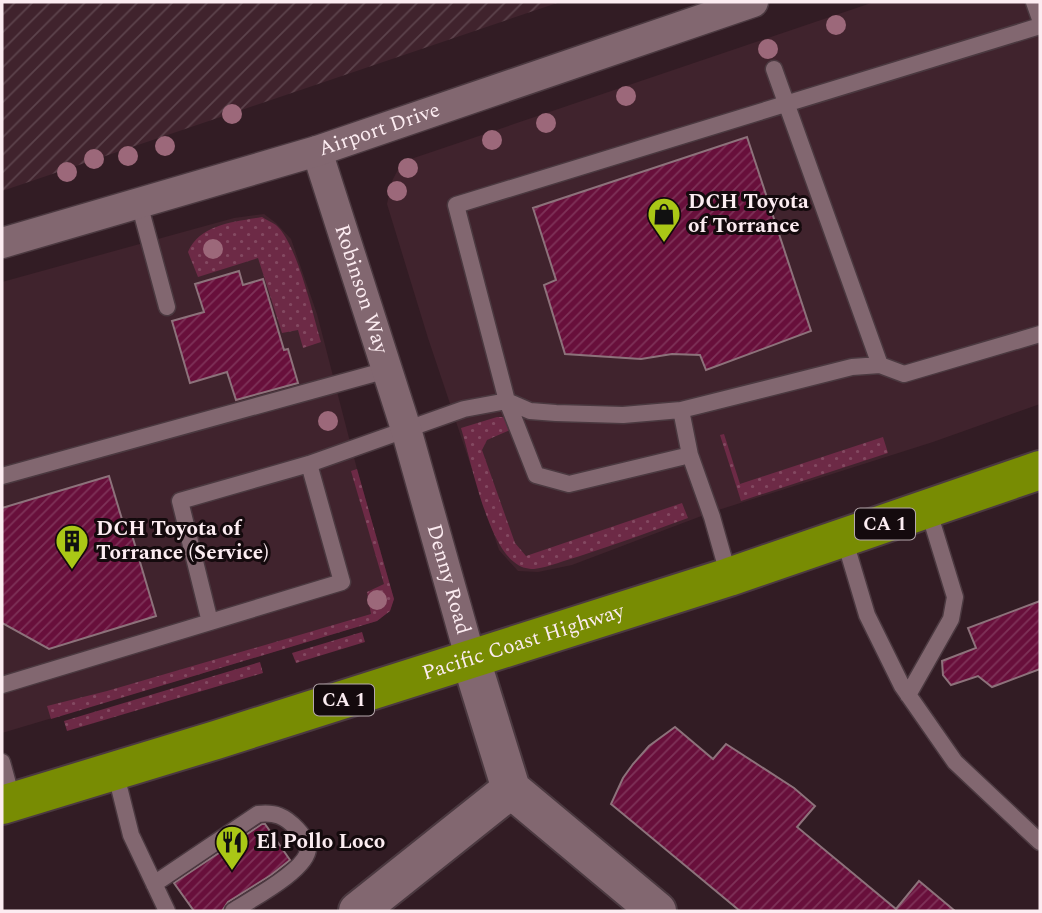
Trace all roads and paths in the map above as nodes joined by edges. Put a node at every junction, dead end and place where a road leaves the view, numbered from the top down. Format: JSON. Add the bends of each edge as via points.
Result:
{"nodes":[{"id":1,"x":753,"y":2,"type":"edge"},
{"id":2,"x":1034,"y":2,"type":"edge"},
{"id":3,"x":1040,"y":19,"type":"edge"},
{"id":4,"x":1040,"y":26,"type":"edge"},
{"id":5,"x":774,"y":69,"type":"dead end"},
{"id":6,"x":787,"y":104,"type":"junction"},
{"id":7,"x":317,"y":151,"type":"junction"},
{"id":8,"x":139,"y":203,"type":"junction"},
{"id":9,"x":2,"y":243,"type":"edge"},
{"id":10,"x":167,"y":307,"type":"dead end"},
{"id":11,"x":1040,"y":334,"type":"edge"},
{"id":12,"x":880,"y":365,"type":"junction"},
{"id":13,"x":387,"y":370,"type":"junction"},
{"id":14,"x":507,"y":401,"type":"junction"},
{"id":15,"x":681,"y":410,"type":"junction"},
{"id":16,"x":406,"y":429,"type":"junction"},
{"id":17,"x":690,"y":455,"type":"junction"},
{"id":18,"x":309,"y":464,"type":"junction"},
{"id":19,"x":1040,"y":470,"type":"edge"},
{"id":20,"x":2,"y":476,"type":"edge"},
{"id":21,"x":928,"y":509,"type":"junction"},
{"id":22,"x":844,"y":538,"type":"junction"},
{"id":23,"x":729,"y":578,"type":"junction"},
{"id":24,"x":210,"y":622,"type":"junction"},
{"id":25,"x":471,"y":660,"type":"junction"},
{"id":26,"x":2,"y":685,"type":"edge"},
{"id":27,"x":908,"y":695,"type":"junction"},
{"id":28,"x":2,"y":762,"type":"edge"},
{"id":29,"x":115,"y":771,"type":"junction"},
{"id":30,"x":511,"y":789,"type":"junction"},
{"id":31,"x":7,"y":803,"type":"edge"},
{"id":32,"x":1040,"y":842,"type":"edge"},
{"id":33,"x":154,"y":884,"type":"junction"},
{"id":34,"x":167,"y":911,"type":"edge"},
{"id":35,"x":233,"y":911,"type":"edge"},
{"id":36,"x":358,"y":911,"type":"edge"},
{"id":37,"x":657,"y":911,"type":"edge"}],
"edges":[{"from":1,"to":7,"type":"street","name":"Airport Drive"},
{"from":2,"to":3,"type":"lane"},
{"from":4,"to":6,"type":"lane"},
{"from":5,"to":6,"type":"lane"},
{"from":6,"to":12,"type":"lane"},
{"from":6,"to":14,"type":"lane","via":[[456,205]]},
{"from":7,"to":8,"type":"street","name":"Airport Drive"},
{"from":7,"to":13,"type":"street","name":"Robinson Way"},
{"from":8,"to":9,"type":"street","name":"Airport Drive"},
{"from":8,"to":10,"type":"lane"},
{"from":11,"to":12,"type":"lane","via":[[904,374]]},
{"from":12,"to":15,"type":"lane","via":[[852,367]]},
{"from":13,"to":16,"type":"street","name":"Robinson Way"},
{"from":13,"to":20,"type":"lane"},
{"from":14,"to":15,"type":"lane","via":[[530,411],[556,413],[622,415]]},
{"from":14,"to":16,"type":"lane","via":[[464,409]]},
{"from":14,"to":17,"type":"lane","via":[[536,475],[569,484]]},
{"from":15,"to":17,"type":"lane"},
{"from":16,"to":18,"type":"lane"},
{"from":16,"to":25,"type":"street","name":"Denny Road"},
{"from":17,"to":23,"type":"lane"},
{"from":18,"to":24,"type":"lane","via":[[180,502]]},
{"from":18,"to":24,"type":"lane","via":[[342,582]]},
{"from":19,"to":21,"type":"highway","name":"Pacific Coast Highway","number":"CA 1"},
{"from":21,"to":22,"type":"highway","name":"Pacific Coast Highway","number":"CA 1"},
{"from":21,"to":27,"type":"lane","via":[[955,597],[951,619]]},
{"from":22,"to":23,"type":"highway","name":"Pacific Coast Highway","number":"CA 1"},
{"from":22,"to":27,"type":"lane","via":[[867,615]]},
{"from":23,"to":25,"type":"highway","name":"Pacific Coast Highway","number":"CA 1"},
{"from":24,"to":26,"type":"lane"},
{"from":25,"to":29,"type":"highway","name":"Pacific Coast Highway","number":"CA 1"},
{"from":25,"to":30,"type":"street","name":"Denny Road"},
{"from":27,"to":32,"type":"lane","via":[[956,762]]},
{"from":28,"to":31,"type":"lane"},
{"from":29,"to":31,"type":"highway","name":"Pacific Coast Highway","number":"CA 1"},
{"from":29,"to":33,"type":"lane","via":[[131,835]]},
{"from":30,"to":36,"type":"street"},
{"from":30,"to":37,"type":"street"},
{"from":33,"to":34,"type":"lane"},
{"from":33,"to":35,"type":"lane","via":[[258,814],[285,818],[302,835],[308,848],[306,857],[297,869]]}]}
